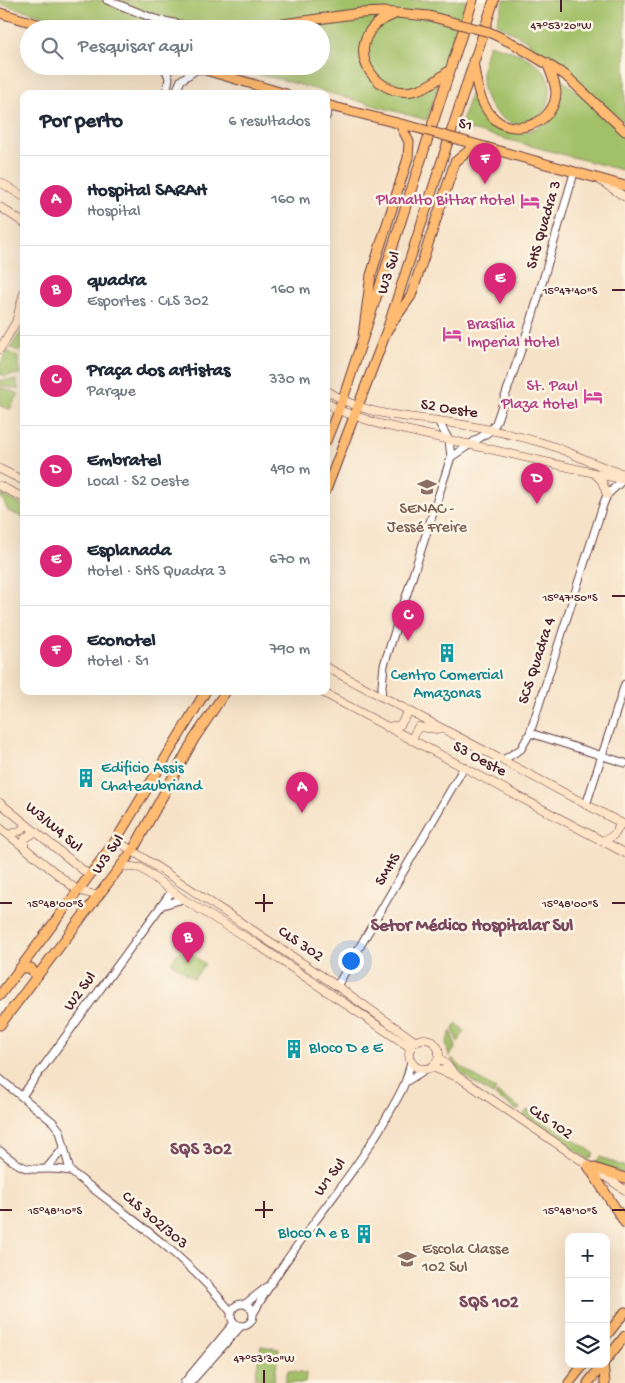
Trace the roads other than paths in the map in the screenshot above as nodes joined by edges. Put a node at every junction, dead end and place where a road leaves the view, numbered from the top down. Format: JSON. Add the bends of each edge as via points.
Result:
{"nodes":[{"id":1,"x":107,"y":0,"type":"edge"},
{"id":2,"x":473,"y":0,"type":"edge"},
{"id":3,"x":494,"y":0,"type":"edge"},
{"id":4,"x":0,"y":13,"type":"edge"},
{"id":5,"x":398,"y":13,"type":"junction"},
{"id":6,"x":24,"y":20,"type":"edge"},
{"id":7,"x":160,"y":20,"type":"edge"},
{"id":8,"x":307,"y":20,"type":"edge"},
{"id":9,"x":473,"y":61,"type":"junction"},
{"id":10,"x":546,"y":63,"type":"junction"},
{"id":11,"x":450,"y":70,"type":"junction"},
{"id":12,"x":168,"y":75,"type":"edge"},
{"id":13,"x":187,"y":75,"type":"edge"},
{"id":14,"x":223,"y":75,"type":"edge"},
{"id":15,"x":167,"y":90,"type":"edge"},
{"id":16,"x":177,"y":90,"type":"edge"},
{"id":17,"x":273,"y":90,"type":"edge"},
{"id":18,"x":330,"y":106,"type":"edge"},
{"id":19,"x":400,"y":124,"type":"junction"},
{"id":20,"x":625,"y":131,"type":"edge"},
{"id":21,"x":476,"y":145,"type":"junction"},
{"id":22,"x":574,"y":173,"type":"junction"},
{"id":23,"x":597,"y":178,"type":"junction"},
{"id":24,"x":625,"y":186,"type":"edge"},
{"id":25,"x":2,"y":187,"type":"edge"},
{"id":26,"x":20,"y":195,"type":"edge"},
{"id":27,"x":625,"y":197,"type":"edge"},
{"id":28,"x":0,"y":207,"type":"edge"},
{"id":29,"x":20,"y":220,"type":"edge"},
{"id":30,"x":20,"y":307,"type":"edge"},
{"id":31,"x":387,"y":330,"type":"junction"},
{"id":32,"x":363,"y":336,"type":"junction"},
{"id":33,"x":0,"y":349,"type":"edge"},
{"id":34,"x":330,"y":392,"type":"edge"},
{"id":35,"x":342,"y":400,"type":"junction"},
{"id":36,"x":330,"y":405,"type":"edge"},
{"id":37,"x":359,"y":407,"type":"junction"},
{"id":38,"x":338,"y":410,"type":"junction"},
{"id":39,"x":355,"y":417,"type":"junction"},
{"id":40,"x":438,"y":421,"type":"junction"},
{"id":41,"x":330,"y":431,"type":"edge"},
{"id":42,"x":490,"y":431,"type":"junction"},
{"id":43,"x":449,"y":440,"type":"junction"},
{"id":44,"x":469,"y":444,"type":"junction"},
{"id":45,"x":451,"y":457,"type":"junction"},
{"id":46,"x":0,"y":469,"type":"edge"},
{"id":47,"x":594,"y":473,"type":"junction"},
{"id":48,"x":624,"y":478,"type":"edge"},
{"id":49,"x":20,"y":479,"type":"edge"},
{"id":50,"x":330,"y":480,"type":"edge"},
{"id":51,"x":0,"y":486,"type":"edge"},
{"id":52,"x":607,"y":495,"type":"junction"},
{"id":53,"x":20,"y":496,"type":"edge"},
{"id":54,"x":330,"y":669,"type":"edge"},
{"id":55,"x":625,"y":684,"type":"edge"},
{"id":56,"x":204,"y":695,"type":"edge"},
{"id":57,"x":223,"y":695,"type":"edge"},
{"id":58,"x":327,"y":695,"type":"edge"},
{"id":59,"x":381,"y":696,"type":"junction"},
{"id":60,"x":409,"y":712,"type":"junction"},
{"id":61,"x":387,"y":727,"type":"junction"},
{"id":62,"x":447,"y":730,"type":"junction"},
{"id":63,"x":530,"y":733,"type":"junction"},
{"id":64,"x":411,"y":740,"type":"junction"},
{"id":65,"x":602,"y":757,"type":"junction"},
{"id":66,"x":166,"y":760,"type":"junction"},
{"id":67,"x":503,"y":760,"type":"junction"},
{"id":68,"x":625,"y":763,"type":"edge"},
{"id":69,"x":464,"y":767,"type":"junction"},
{"id":70,"x":167,"y":790,"type":"junction"},
{"id":71,"x":0,"y":803,"type":"edge"},
{"id":72,"x":586,"y":805,"type":"junction"},
{"id":73,"x":25,"y":824,"type":"junction"},
{"id":74,"x":623,"y":824,"type":"edge"},
{"id":75,"x":0,"y":828,"type":"edge"},
{"id":76,"x":36,"y":832,"type":"junction"},
{"id":77,"x":10,"y":835,"type":"junction"},
{"id":78,"x":116,"y":840,"type":"junction"},
{"id":79,"x":601,"y":841,"type":"junction"},
{"id":80,"x":625,"y":842,"type":"edge"},
{"id":81,"x":24,"y":847,"type":"junction"},
{"id":82,"x":133,"y":850,"type":"junction"},
{"id":83,"x":623,"y":852,"type":"edge"},
{"id":84,"x":121,"y":866,"type":"junction"},
{"id":85,"x":170,"y":874,"type":"junction"},
{"id":86,"x":89,"y":875,"type":"junction"},
{"id":87,"x":77,"y":890,"type":"junction"},
{"id":88,"x":172,"y":891,"type":"junction"},
{"id":89,"x":99,"y":896,"type":"junction"},
{"id":90,"x":183,"y":899,"type":"junction"},
{"id":91,"x":163,"y":905,"type":"junction"},
{"id":92,"x":20,"y":968,"type":"junction"},
{"id":93,"x":36,"y":977,"type":"junction"},
{"id":94,"x":337,"y":986,"type":"junction"},
{"id":95,"x":0,"y":995,"type":"edge"},
{"id":96,"x":0,"y":1025,"type":"edge"},
{"id":97,"x":413,"y":1045,"type":"junction"},
{"id":98,"x":439,"y":1057,"type":"junction"},
{"id":99,"x":411,"y":1060,"type":"junction"},
{"id":100,"x":429,"y":1068,"type":"junction"},
{"id":101,"x":460,"y":1078,"type":"junction"},
{"id":102,"x":0,"y":1079,"type":"edge"},
{"id":103,"x":407,"y":1082,"type":"junction"},
{"id":104,"x":22,"y":1096,"type":"junction"},
{"id":105,"x":63,"y":1149,"type":"junction"},
{"id":106,"x":0,"y":1151,"type":"edge"},
{"id":107,"x":588,"y":1166,"type":"junction"},
{"id":108,"x":46,"y":1169,"type":"junction"},
{"id":109,"x":70,"y":1171,"type":"junction"},
{"id":110,"x":625,"y":1178,"type":"edge"},
{"id":111,"x":625,"y":1190,"type":"edge"},
{"id":112,"x":625,"y":1223,"type":"edge"},
{"id":113,"x":269,"y":1285,"type":"junction"},
{"id":114,"x":217,"y":1294,"type":"junction"},
{"id":115,"x":241,"y":1304,"type":"junction"},
{"id":116,"x":231,"y":1312,"type":"junction"},
{"id":117,"x":625,"y":1312,"type":"edge"},
{"id":118,"x":254,"y":1314,"type":"junction"},
{"id":119,"x":238,"y":1325,"type":"junction"},
{"id":120,"x":610,"y":1331,"type":"edge"},
{"id":121,"x":625,"y":1336,"type":"edge"},
{"id":122,"x":610,"y":1355,"type":"edge"},
{"id":123,"x":581,"y":1368,"type":"edge"},
{"id":124,"x":600,"y":1368,"type":"edge"},
{"id":125,"x":603,"y":1368,"type":"edge"},
{"id":126,"x":184,"y":1383,"type":"edge"},
{"id":127,"x":190,"y":1383,"type":"edge"},
{"id":128,"x":569,"y":1383,"type":"edge"},
{"id":129,"x":588,"y":1383,"type":"edge"},
{"id":130,"x":605,"y":1383,"type":"edge"}],
"edges":[{"from":1,"to":7,"type":"street"},
{"from":2,"to":11,"type":"main road","name":"W3 Sul"},
{"from":3,"to":9,"type":"main road","name":"W3 Sul"},
{"from":4,"to":6,"type":"main road"},
{"from":5,"to":8,"type":"main road","via":[[360,12]]},
{"from":5,"to":10,"type":"main road","bridge":true,"via":[[429,16],[489,32]]},
{"from":5,"to":11,"type":"main road","via":[[375,24],[365,43],[367,65],[374,78],[390,89],[416,90],[433,83]]},
{"from":9,"to":10,"type":"main road","via":[[476,84],[485,107],[501,124],[513,128],[538,122],[552,108],[556,93],[553,76]]},
{"from":9,"to":31,"type":"main road","name":"W3 Sul"},
{"from":10,"to":20,"type":"main road","via":[[565,75]]},
{"from":11,"to":32,"type":"main road","name":"W3 Sul"},
{"from":12,"to":15,"type":"street"},
{"from":13,"to":16,"type":"street"},
{"from":14,"to":17,"type":"main road"},
{"from":18,"to":19,"type":"main road","name":"S1"},
{"from":19,"to":21,"type":"main road","name":"S1","bridge":true},
{"from":19,"to":32,"type":"main road","via":[[409,142],[408,158],[370,275]]},
{"from":21,"to":22,"type":"main road","name":"S1"},
{"from":21,"to":31,"type":"main road","via":[[455,162],[411,296]]},
{"from":22,"to":23,"type":"main road","name":"S1"},
{"from":22,"to":42,"type":"street","name":"SHS Quadra 3","via":[[532,318]]},
{"from":23,"to":24,"type":"main road","name":"S1"},
{"from":23,"to":27,"type":"main road"},
{"from":25,"to":26,"type":"main road"},
{"from":28,"to":29,"type":"main road"},
{"from":30,"to":33,"type":"main road","via":[[16,322]]},
{"from":31,"to":37,"type":"main road","name":"W3 Sul"},
{"from":32,"to":35,"type":"main road","name":"W3 Sul"},
{"from":34,"to":35,"type":"main road","name":"S2 Oeste"},
{"from":35,"to":37,"type":"main road","name":"S2 Oeste"},
{"from":35,"to":38,"type":"main road","name":"W3 Sul"},
{"from":36,"to":38,"type":"main road","name":"S2 Oeste"},
{"from":37,"to":39,"type":"main road","name":"W3 Sul"},
{"from":37,"to":40,"type":"main road","name":"S2 Oeste","via":[[384,415]]},
{"from":38,"to":39,"type":"main road","name":"S2 Oeste"},
{"from":38,"to":41,"type":"main road","name":"W3 Sul"},
{"from":39,"to":43,"type":"main road","name":"S2 Oeste"},
{"from":39,"to":50,"type":"main road","name":"W3 Sul"},
{"from":40,"to":42,"type":"main road","name":"S2 Oeste"},
{"from":40,"to":43,"type":"street"},
{"from":42,"to":44,"type":"street"},
{"from":42,"to":48,"type":"main road","name":"S2 Oeste","via":[[544,443]]},
{"from":43,"to":44,"type":"main road","name":"S2 Oeste"},
{"from":43,"to":45,"type":"street"},
{"from":44,"to":45,"type":"street"},
{"from":44,"to":47,"type":"main road","name":"S2 Oeste"},
{"from":45,"to":59,"type":"street","via":[[384,665]]},
{"from":46,"to":49,"type":"main road"},
{"from":47,"to":48,"type":"main road","name":"S2 Oeste"},
{"from":47,"to":52,"type":"main road","via":[[602,481]]},
{"from":48,"to":52,"type":"street","name":"SCS Quadra 4"},
{"from":51,"to":53,"type":"main road"},
{"from":52,"to":63,"type":"street","name":"SCS Quadra 4"},
{"from":54,"to":59,"type":"main road","name":"S3 Oeste"},
{"from":55,"to":65,"type":"street"},
{"from":56,"to":66,"type":"main road","name":"W3 Sul"},
{"from":57,"to":70,"type":"main road","name":"W3 Sul","via":[[194,739]]},
{"from":58,"to":61,"type":"main road","name":"S3 Oeste"},
{"from":59,"to":60,"type":"main road","name":"S3 Oeste"},
{"from":60,"to":61,"type":"main road","via":[[400,725]]},
{"from":60,"to":62,"type":"main road","name":"S3 Oeste"},
{"from":61,"to":64,"type":"main road","name":"S3 Oeste"},
{"from":62,"to":64,"type":"main road","via":[[418,727]]},
{"from":62,"to":67,"type":"main road","name":"S3 Oeste"},
{"from":63,"to":65,"type":"street"},
{"from":63,"to":67,"type":"street","name":"SCS Quadra 4","via":[[521,749]]},
{"from":64,"to":69,"type":"main road","name":"S3 Oeste"},
{"from":65,"to":68,"type":"street"},
{"from":65,"to":72,"type":"street"},
{"from":66,"to":70,"type":"main road","via":[[171,761],[174,767]]},
{"from":66,"to":78,"type":"main road","name":"W3 Sul"},
{"from":67,"to":72,"type":"main road","name":"S3 Oeste"},
{"from":69,"to":79,"type":"main road","name":"S3 Oeste"},
{"from":69,"to":94,"type":"street","name":"SMHS"},
{"from":70,"to":82,"type":"main road","name":"W3 Sul"},
{"from":71,"to":73,"type":"main road","name":"W3/W4 Sul"},
{"from":72,"to":74,"type":"main road","name":"S3 Oeste"},
{"from":73,"to":76,"type":"main road","name":"W3/W4 Sul"},
{"from":73,"to":77,"type":"main road","via":[[22,830]]},
{"from":74,"to":79,"type":"main road","via":[[617,833]]},
{"from":75,"to":77,"type":"main road","name":"W3/W4 Sul"},
{"from":76,"to":81,"type":"main road","via":[[25,838]]},
{"from":76,"to":86,"type":"main road","name":"W3/W4 Sul"},
{"from":77,"to":81,"type":"main road","name":"W3/W4 Sul"},
{"from":78,"to":82,"type":"main road","name":"CLS 302"},
{"from":78,"to":86,"type":"main road","name":"W3 Sul"},
{"from":79,"to":83,"type":"main road","name":"S3 Oeste"},
{"from":80,"to":83,"type":"main road"},
{"from":81,"to":87,"type":"main road","name":"W3/W4 Sul"},
{"from":82,"to":84,"type":"main road","name":"W3 Sul"},
{"from":82,"to":85,"type":"main road","name":"CLS 302"},
{"from":84,"to":88,"type":"main road","name":"CLS 302","via":[[140,868]]},
{"from":84,"to":89,"type":"main road","name":"W3 Sul"},
{"from":85,"to":88,"type":"main road"},
{"from":85,"to":94,"type":"main road","name":"CLS 302"},
{"from":86,"to":87,"type":"main road","name":"W3 Sul"},
{"from":87,"to":89,"type":"main road","name":"W3/W4 Sul"},
{"from":87,"to":92,"type":"main road","name":"W3 Sul"},
{"from":88,"to":90,"type":"main road","name":"CLS 302"},
{"from":88,"to":91,"type":"street","name":"W2 Sul"},
{"from":89,"to":93,"type":"main road","name":"W3 Sul"},
{"from":90,"to":91,"type":"street"},
{"from":90,"to":97,"type":"main road","name":"CLS 302"},
{"from":91,"to":104,"type":"street","name":"W2 Sul"},
{"from":92,"to":93,"type":"main road","via":[[31,968]]},
{"from":92,"to":95,"type":"main road","name":"W3 Sul"},
{"from":93,"to":96,"type":"main road","name":"W3 Sul"},
{"from":94,"to":97,"type":"main road","name":"CLS 302"},
{"from":97,"to":98,"type":"main road","via":[[423,1039],[432,1042],[439,1051]]},
{"from":97,"to":99,"type":"main road"},
{"from":98,"to":100,"type":"main road"},
{"from":98,"to":101,"type":"main road","name":"CLS 102"},
{"from":99,"to":100,"type":"main road","via":[[414,1065]]},
{"from":99,"to":103,"type":"street","name":"W1 Sul"},
{"from":100,"to":101,"type":"main road","name":"CLS 102"},
{"from":100,"to":103,"type":"street","name":"W1 Sul"},
{"from":101,"to":107,"type":"main road","name":"CLS 102"},
{"from":102,"to":104,"type":"street"},
{"from":103,"to":113,"type":"street","name":"W1 Sul","via":[[352,1173]]},
{"from":104,"to":105,"type":"street","via":[[60,1131]]},
{"from":105,"to":108,"type":"street"},
{"from":105,"to":109,"type":"street"},
{"from":106,"to":108,"type":"street","via":[[29,1170]]},
{"from":107,"to":110,"type":"main road"},
{"from":107,"to":111,"type":"main road","name":"CLS 102"},
{"from":107,"to":112,"type":"main road"},
{"from":108,"to":109,"type":"street"},
{"from":109,"to":114,"type":"street","name":"CLS 302/303","via":[[140,1225]]},
{"from":113,"to":115,"type":"street","name":"W1 Sul"},
{"from":113,"to":118,"type":"street","name":"W1 Sul"},
{"from":114,"to":115,"type":"street","name":"CLS 302/303"},
{"from":114,"to":116,"type":"street","name":"CLS 302/303"},
{"from":115,"to":116,"type":"street"},
{"from":115,"to":118,"type":"street","via":[[251,1307]]},
{"from":116,"to":119,"type":"street"},
{"from":117,"to":120,"type":"main road"},
{"from":118,"to":119,"type":"street","via":[[248,1324]]},
{"from":119,"to":126,"type":"street"},
{"from":119,"to":127,"type":"street"},
{"from":121,"to":122,"type":"main road"},
{"from":123,"to":128,"type":"main road"},
{"from":124,"to":129,"type":"main road"},
{"from":125,"to":130,"type":"main road"}]}
